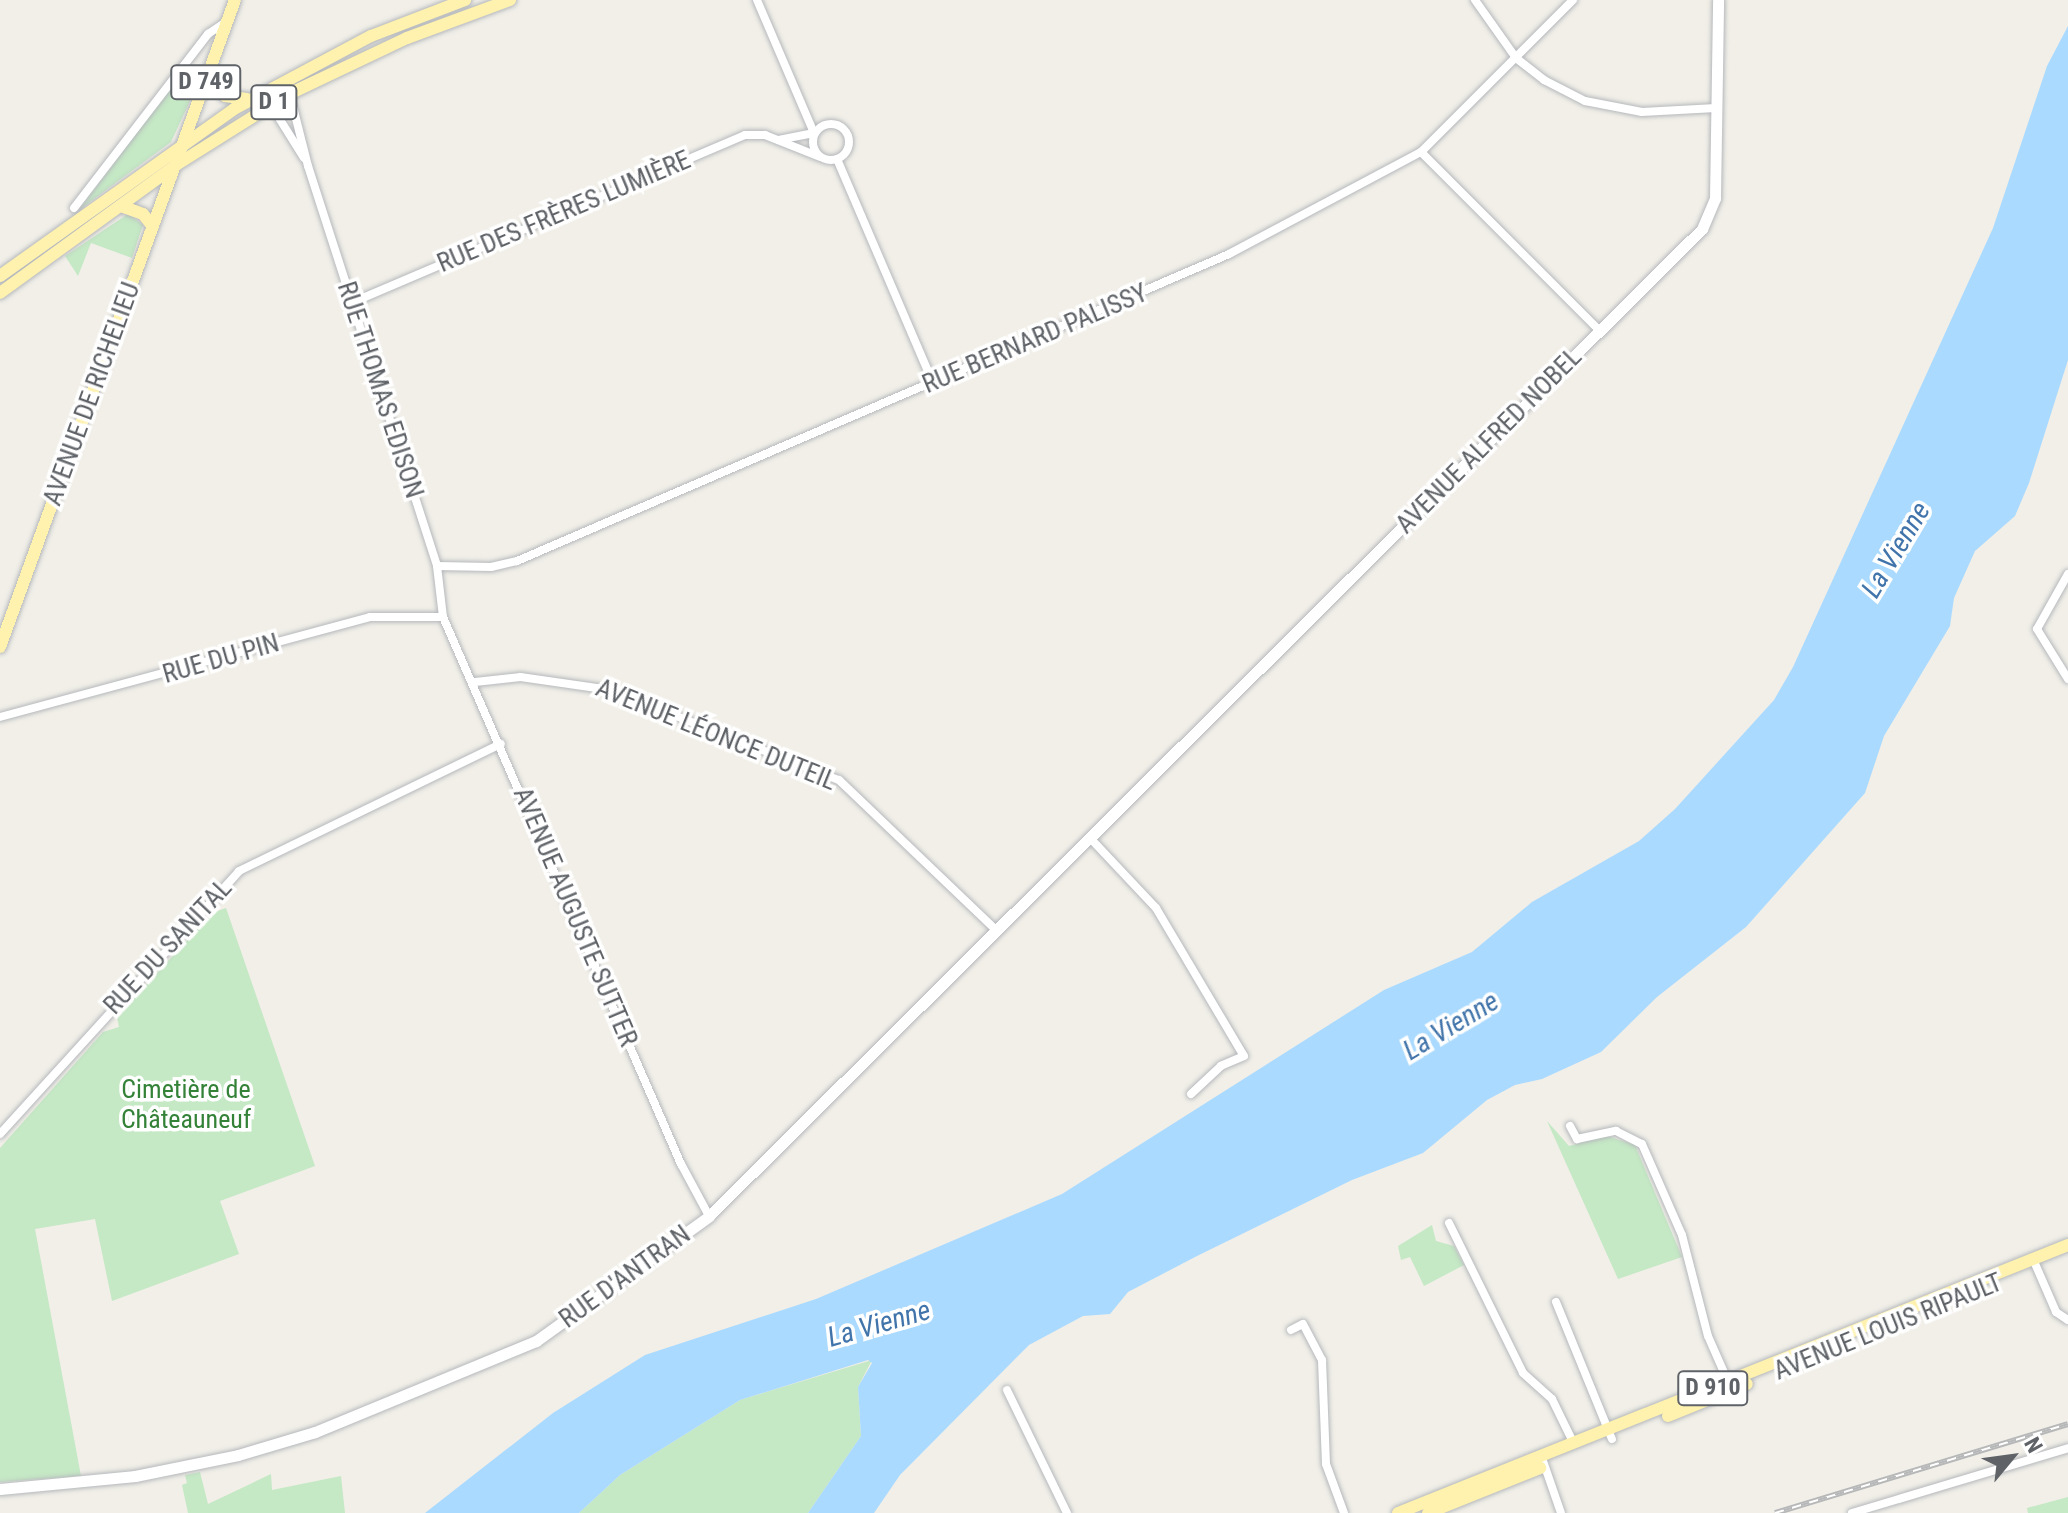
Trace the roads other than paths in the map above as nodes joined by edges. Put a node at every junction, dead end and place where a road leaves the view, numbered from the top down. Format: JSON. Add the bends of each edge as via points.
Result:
{"nodes":[{"id":1,"x":235,"y":0,"type":"edge"},
{"id":2,"x":465,"y":0,"type":"edge"},
{"id":3,"x":510,"y":0,"type":"edge"},
{"id":4,"x":757,"y":0,"type":"edge"},
{"id":5,"x":1475,"y":0,"type":"edge"},
{"id":6,"x":1573,"y":0,"type":"edge"},
{"id":7,"x":1718,"y":0,"type":"edge"},
{"id":8,"x":226,"y":22,"type":"junction"},
{"id":9,"x":1516,"y":58,"type":"junction"},
{"id":10,"x":179,"y":70,"type":"junction"},
{"id":11,"x":207,"y":78,"type":"junction"},
{"id":12,"x":280,"y":82,"type":"junction"},
{"id":13,"x":267,"y":90,"type":"junction"},
{"id":14,"x":291,"y":93,"type":"junction"},
{"id":15,"x":251,"y":99,"type":"junction"},
{"id":16,"x":269,"y":105,"type":"junction"},
{"id":17,"x":1716,"y":108,"type":"junction"},
{"id":18,"x":814,"y":133,"type":"junction"},
{"id":19,"x":778,"y":140,"type":"junction"},
{"id":20,"x":185,"y":141,"type":"junction"},
{"id":21,"x":1421,"y":152,"type":"junction"},
{"id":22,"x":820,"y":157,"type":"junction"},
{"id":23,"x":837,"y":159,"type":"junction"},
{"id":24,"x":176,"y":165,"type":"junction"},
{"id":25,"x":308,"y":166,"type":"junction"},
{"id":26,"x":121,"y":206,"type":"junction"},
{"id":27,"x":74,"y":208,"type":"dead end"},
{"id":28,"x":153,"y":227,"type":"junction"},
{"id":29,"x":0,"y":276,"type":"edge"},
{"id":30,"x":0,"y":293,"type":"edge"},
{"id":31,"x":351,"y":303,"type":"junction"},
{"id":32,"x":1600,"y":331,"type":"junction"},
{"id":33,"x":933,"y":383,"type":"junction"},
{"id":34,"x":437,"y":566,"type":"junction"},
{"id":35,"x":2068,"y":574,"type":"edge"},
{"id":36,"x":443,"y":617,"type":"junction"},
{"id":37,"x":0,"y":647,"type":"edge"},
{"id":38,"x":2068,"y":679,"type":"edge"},
{"id":39,"x":475,"y":682,"type":"junction"},
{"id":40,"x":0,"y":717,"type":"edge"},
{"id":41,"x":501,"y":744,"type":"junction"},
{"id":42,"x":1110,"y":817,"type":"joint"},
{"id":43,"x":1090,"y":838,"type":"junction"},
{"id":44,"x":996,"y":930,"type":"junction"},
{"id":45,"x":1191,"y":1094,"type":"dead end"},
{"id":46,"x":1570,"y":1126,"type":"dead end"},
{"id":47,"x":0,"y":1134,"type":"edge"},
{"id":48,"x":709,"y":1216,"type":"junction"},
{"id":49,"x":1449,"y":1223,"type":"dead end"},
{"id":50,"x":2068,"y":1245,"type":"edge"},
{"id":51,"x":2068,"y":1254,"type":"edge"},
{"id":52,"x":2032,"y":1264,"type":"junction"},
{"id":53,"x":1556,"y":1302,"type":"dead end"},
{"id":54,"x":2068,"y":1320,"type":"edge"},
{"id":55,"x":1291,"y":1330,"type":"dead end"},
{"id":56,"x":1730,"y":1386,"type":"junction"},
{"id":57,"x":1007,"y":1390,"type":"dead end"},
{"id":58,"x":1610,"y":1435,"type":"junction"},
{"id":59,"x":1574,"y":1445,"type":"junction"},
{"id":60,"x":2068,"y":1448,"type":"edge"},
{"id":61,"x":1543,"y":1462,"type":"junction"},
{"id":62,"x":0,"y":1489,"type":"edge"},
{"id":63,"x":1067,"y":1513,"type":"edge"},
{"id":64,"x":1344,"y":1513,"type":"edge"},
{"id":65,"x":1398,"y":1513,"type":"edge"},
{"id":66,"x":1428,"y":1513,"type":"edge"},
{"id":67,"x":1561,"y":1513,"type":"edge"},
{"id":68,"x":1852,"y":1513,"type":"edge"}],
"edges":[{"from":1,"to":8,"type":"main road","number":"D 749"},
{"from":2,"to":12,"type":"main road","number":"D 1","via":[[371,36]]},
{"from":3,"to":14,"type":"main road","number":"D 1","via":[[392,44]]},
{"from":4,"to":18,"type":"street"},
{"from":5,"to":9,"type":"street"},
{"from":6,"to":9,"type":"street","name":"RUE BERNARD PALISSY"},
{"from":7,"to":17,"type":"street","name":"AVENUE ALFRED NOBEL"},
{"from":8,"to":10,"type":"street","via":[[208,34]]},
{"from":8,"to":11,"type":"main road","number":"D 749"},
{"from":9,"to":17,"type":"street","via":[[1559,89],[1613,109]]},
{"from":9,"to":21,"type":"street","name":"RUE BERNARD PALISSY"},
{"from":10,"to":11,"type":"street"},
{"from":10,"to":27,"type":"street"},
{"from":11,"to":15,"type":"main road","via":[[225,96]]},
{"from":11,"to":20,"type":"main road","number":"D 749"},
{"from":12,"to":13,"type":"main road","number":"D 1"},
{"from":12,"to":14,"type":"street"},
{"from":13,"to":15,"type":"main road","number":"D 1"},
{"from":13,"to":16,"type":"street","name":"RUE THOMAS EDISON"},
{"from":14,"to":16,"type":"main road","number":"D 1"},
{"from":14,"to":25,"type":"street","name":"RUE THOMAS EDISON"},
{"from":15,"to":20,"type":"main road","number":"D 1"},
{"from":16,"to":24,"type":"main road","number":"D 1"},
{"from":16,"to":25,"type":"street","name":"RUE THOMAS EDISON"},
{"from":17,"to":32,"type":"street","name":"AVENUE ALFRED NOBEL","via":[[1715,198],[1709,219]]},
{"from":18,"to":19,"type":"street","name":"RUE DES FRÈRES LUMIÈRE"},
{"from":18,"to":22,"type":"street","via":[[812,144]]},
{"from":18,"to":23,"type":"street","via":[[828,123],[845,130],[849,146]]},
{"from":19,"to":22,"type":"street","name":"RUE DES FRÈRES LUMIÈRE"},
{"from":19,"to":31,"type":"street","name":"RUE DES FRÈRES LUMIÈRE","via":[[750,133],[736,138]]},
{"from":20,"to":24,"type":"main road","name":"AVENUE DE RICHELIEU","number":"D 749"},
{"from":20,"to":29,"type":"main road","number":"D 1"},
{"from":21,"to":32,"type":"street"},
{"from":21,"to":33,"type":"street","name":"RUE BERNARD PALISSY","via":[[1229,254]]},
{"from":22,"to":23,"type":"street"},
{"from":23,"to":33,"type":"street"},
{"from":24,"to":26,"type":"main road","number":"D 1"},
{"from":24,"to":28,"type":"main road","name":"AVENUE DE RICHELIEU","number":"D 749"},
{"from":25,"to":31,"type":"street","name":"RUE THOMAS EDISON"},
{"from":26,"to":28,"type":"main road","via":[[143,214]]},
{"from":26,"to":30,"type":"main road","number":"D 1"},
{"from":28,"to":37,"type":"main road","name":"AVENUE DE RICHELIEU"},
{"from":31,"to":34,"type":"street","name":"RUE THOMAS EDISON"},
{"from":32,"to":42,"type":"street","name":"AVENUE ALFRED NOBEL"},
{"from":33,"to":34,"type":"street","name":"RUE BERNARD PALISSY","via":[[517,561],[491,567]]},
{"from":34,"to":36,"type":"street","name":"RUE THOMAS EDISON"},
{"from":35,"to":38,"type":"street","via":[[2037,629]]},
{"from":36,"to":39,"type":"street","name":"AVENUE AUGUSTE SUTTER"},
{"from":36,"to":40,"type":"street","name":"RUE DU PIN","via":[[370,617]]},
{"from":39,"to":41,"type":"street","name":"AVENUE AUGUSTE SUTTER"},
{"from":39,"to":44,"type":"street","name":"AVENUE LÉONCE DUTEIL","via":[[521,677],[610,690],[839,780]]},
{"from":41,"to":47,"type":"street","name":"RUE DU SANITAL","via":[[239,871]]},
{"from":41,"to":48,"type":"street","name":"AVENUE AUGUSTE SUTTER","via":[[681,1164]]},
{"from":42,"to":43,"type":"street","name":"RUE D'ANTRAN"},
{"from":43,"to":44,"type":"street","name":"RUE D'ANTRAN"},
{"from":43,"to":45,"type":"street","via":[[1156,908],[1244,1056],[1221,1066]]},
{"from":44,"to":48,"type":"street","name":"RUE D'ANTRAN"},
{"from":46,"to":56,"type":"street","via":[[1577,1139],[1616,1131],[1642,1144],[1682,1235],[1708,1336]]},
{"from":48,"to":62,"type":"street","name":"RUE D'ANTRAN","via":[[536,1341],[315,1432],[238,1455],[135,1476]]},
{"from":49,"to":59,"type":"street","via":[[1523,1373],[1552,1399]]},
{"from":50,"to":52,"type":"main road","number":"D 910"},
{"from":51,"to":52,"type":"main road","number":"D 910"},
{"from":52,"to":54,"type":"street","via":[[2056,1312]]},
{"from":52,"to":56,"type":"main road","name":"AVENUE LOUIS RIPAULT","number":"D 910"},
{"from":53,"to":58,"type":"street"},
{"from":55,"to":64,"type":"street","via":[[1303,1324],[1322,1360],[1326,1464]]},
{"from":56,"to":58,"type":"main road","name":"AVENUE LOUIS RIPAULT","number":"D 910"},
{"from":57,"to":63,"type":"street"},
{"from":58,"to":59,"type":"main road","name":"AVENUE LOUIS RIPAULT","number":"D 910"},
{"from":58,"to":61,"type":"main road","name":"AVENUE LOUIS RIPAULT","number":"D 910"},
{"from":59,"to":61,"type":"main road","name":"AVENUE LOUIS RIPAULT","number":"D 910"},
{"from":60,"to":68,"type":"street"},
{"from":61,"to":65,"type":"main road","name":"AVENUE LOUIS RIPAULT","number":"D 910"},
{"from":61,"to":66,"type":"main road","name":"AVENUE LOUIS RIPAULT","number":"D 910"},
{"from":61,"to":67,"type":"street"}]}
